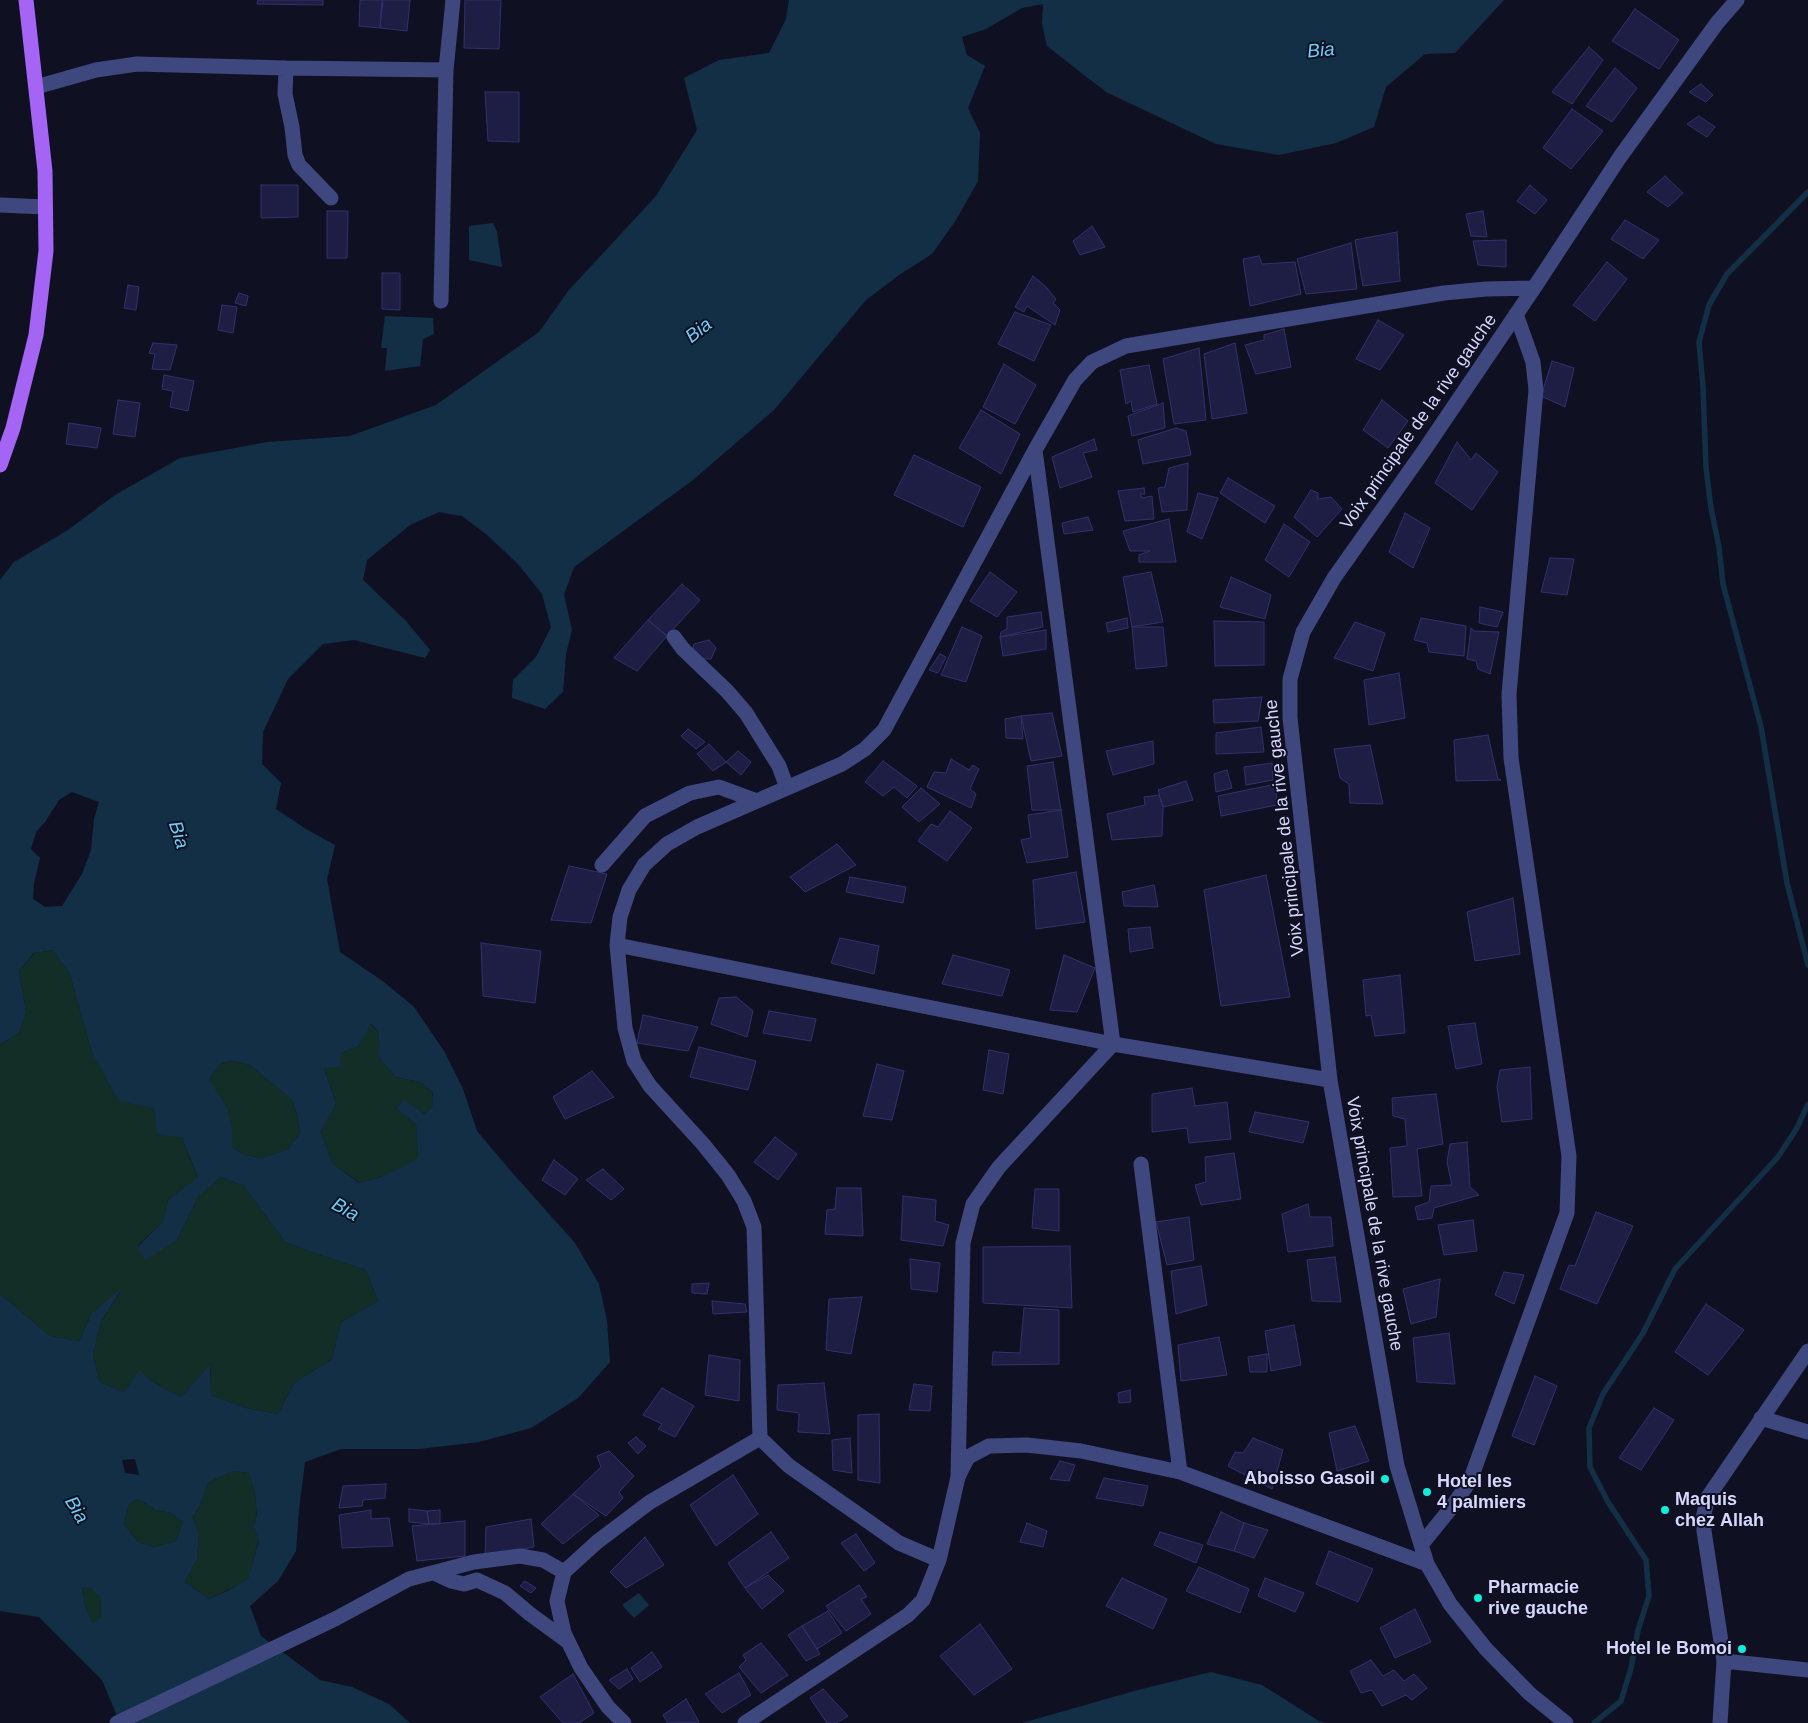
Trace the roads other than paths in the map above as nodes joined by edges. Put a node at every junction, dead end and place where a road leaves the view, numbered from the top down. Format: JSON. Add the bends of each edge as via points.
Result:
{"nodes":[{"id":1,"x":26,"y":0,"type":"edge"},
{"id":2,"x":454,"y":0,"type":"edge"},
{"id":3,"x":1737,"y":0,"type":"edge"},
{"id":4,"x":286,"y":68,"type":"junction"},
{"id":5,"x":446,"y":70,"type":"junction"},
{"id":6,"x":36,"y":87,"type":"junction"},
{"id":7,"x":332,"y":198,"type":"dead end"},
{"id":8,"x":0,"y":205,"type":"edge"},
{"id":9,"x":45,"y":207,"type":"junction"},
{"id":10,"x":1534,"y":288,"type":"junction"},
{"id":11,"x":441,"y":301,"type":"dead end"},
{"id":12,"x":1516,"y":314,"type":"junction"},
{"id":13,"x":1034,"y":450,"type":"junction"},
{"id":14,"x":0,"y":465,"type":"edge"},
{"id":15,"x":674,"y":637,"type":"dead end"},
{"id":16,"x":787,"y":788,"type":"junction"},
{"id":17,"x":757,"y":801,"type":"junction"},
{"id":18,"x":602,"y":865,"type":"dead end"},
{"id":19,"x":617,"y":945,"type":"junction"},
{"id":20,"x":1113,"y":1044,"type":"junction"},
{"id":21,"x":1330,"y":1080,"type":"junction"},
{"id":22,"x":1141,"y":1164,"type":"dead end"},
{"id":23,"x":1808,"y":1351,"type":"edge"},
{"id":24,"x":1761,"y":1418,"type":"junction"},
{"id":25,"x":1808,"y":1432,"type":"edge"},
{"id":26,"x":760,"y":1438,"type":"junction"},
{"id":27,"x":1180,"y":1472,"type":"junction"},
{"id":28,"x":958,"y":1477,"type":"junction"},
{"id":29,"x":1421,"y":1545,"type":"junction"},
{"id":30,"x":939,"y":1560,"type":"junction"},
{"id":31,"x":1427,"y":1564,"type":"junction"},
{"id":32,"x":564,"y":1572,"type":"junction"},
{"id":33,"x":434,"y":1573,"type":"junction"},
{"id":34,"x":568,"y":1642,"type":"junction"},
{"id":35,"x":1724,"y":1661,"type":"junction"},
{"id":36,"x":1808,"y":1670,"type":"edge"},
{"id":37,"x":118,"y":1723,"type":"edge"},
{"id":38,"x":624,"y":1723,"type":"edge"},
{"id":39,"x":744,"y":1723,"type":"edge"},
{"id":40,"x":1566,"y":1723,"type":"edge"},
{"id":41,"x":1720,"y":1723,"type":"edge"}],
"edges":[{"from":1,"to":6,"type":"main road"},
{"from":2,"to":5,"type":"street"},
{"from":3,"to":10,"type":"street","name":"Voix principale de la rive gauche","via":[[1620,157]]},
{"from":4,"to":5,"type":"street"},
{"from":4,"to":6,"type":"street","via":[[137,64],[96,70]]},
{"from":4,"to":7,"type":"street","via":[[285,94],[295,155],[299,164]]},
{"from":5,"to":11,"type":"street"},
{"from":6,"to":9,"type":"main road","via":[[45,171]]},
{"from":8,"to":9,"type":"street"},
{"from":9,"to":14,"type":"main road","via":[[46,251],[36,335],[13,428]]},
{"from":10,"to":12,"type":"street","name":"Voix principale de la rive gauche"},
{"from":10,"to":13,"type":"street","via":[[1444,293],[1126,346],[1092,362],[1075,380]]},
{"from":12,"to":21,"type":"street","name":"Voix principale de la rive gauche","via":[[1334,578],[1303,632],[1290,679],[1290,718]]},
{"from":12,"to":29,"type":"street","via":[[1533,362],[1536,390],[1509,694],[1511,758],[1570,1156],[1567,1213],[1470,1481]]},
{"from":13,"to":16,"type":"street","via":[[884,730],[865,749],[842,764]]},
{"from":13,"to":20,"type":"street"},
{"from":15,"to":16,"type":"street","via":[[746,713],[779,766]]},
{"from":16,"to":17,"type":"street"},
{"from":17,"to":18,"type":"street","via":[[718,787],[690,793],[645,816]]},
{"from":17,"to":19,"type":"street","via":[[697,827],[667,844],[644,865],[629,890],[620,917]]},
{"from":19,"to":20,"type":"street"},
{"from":19,"to":26,"type":"street","via":[[625,1028],[634,1061],[650,1086],[728,1175],[744,1201],[754,1227]]},
{"from":20,"to":21,"type":"street"},
{"from":20,"to":28,"type":"street","via":[[999,1167],[973,1204],[963,1243]]},
{"from":21,"to":29,"type":"street","name":"Voix principale de la rive gauche","via":[[1398,1466]]},
{"from":22,"to":27,"type":"street"},
{"from":23,"to":24,"type":"street"},
{"from":24,"to":25,"type":"street"},
{"from":24,"to":35,"type":"street","via":[[1708,1497],[1704,1514]]},
{"from":26,"to":30,"type":"street","via":[[789,1466],[900,1543]]},
{"from":26,"to":32,"type":"street","via":[[650,1502]]},
{"from":27,"to":28,"type":"street","via":[[1081,1451],[1026,1445],[989,1446],[968,1458]]},
{"from":27,"to":31,"type":"street"},
{"from":28,"to":30,"type":"street"},
{"from":29,"to":31,"type":"street","name":"Voix principale de la rive gauche"},
{"from":30,"to":39,"type":"street","via":[[923,1600],[908,1615]]},
{"from":31,"to":40,"type":"street","name":"Voix principale de la rive gauche","via":[[1450,1604],[1486,1649],[1530,1694]]},
{"from":32,"to":33,"type":"street","via":[[543,1560],[520,1556],[474,1562]]},
{"from":32,"to":34,"type":"street","via":[[557,1602]]},
{"from":33,"to":34,"type":"street","via":[[464,1584],[477,1580],[505,1593]]},
{"from":33,"to":37,"type":"street","via":[[409,1580]]},
{"from":34,"to":38,"type":"street","via":[[581,1668],[608,1707]]},
{"from":35,"to":36,"type":"street"},
{"from":35,"to":41,"type":"street"}]}
